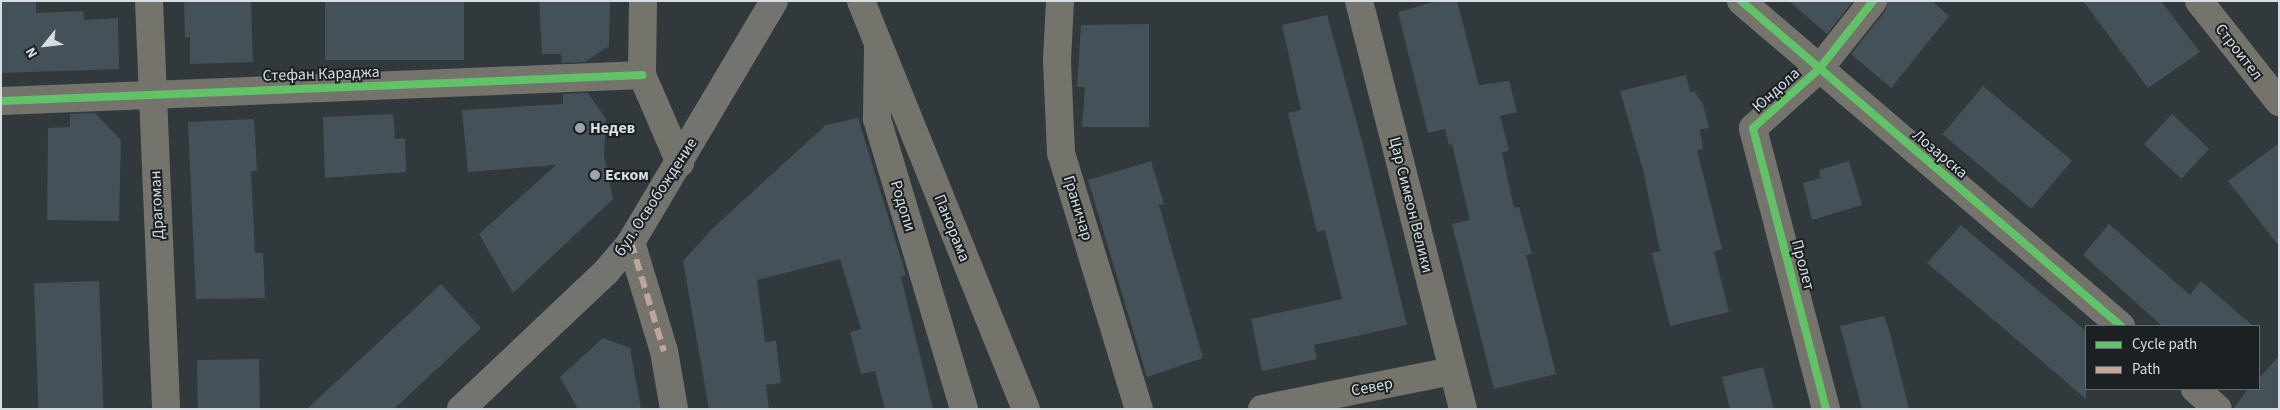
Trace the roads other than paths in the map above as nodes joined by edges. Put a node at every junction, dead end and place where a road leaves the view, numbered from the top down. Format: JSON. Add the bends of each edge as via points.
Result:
{"nodes":[{"id":1,"x":149,"y":1,"type":"edge"},
{"id":2,"x":643,"y":1,"type":"edge"},
{"id":3,"x":774,"y":1,"type":"edge"},
{"id":4,"x":860,"y":1,"type":"edge"},
{"id":5,"x":1060,"y":1,"type":"edge"},
{"id":6,"x":1359,"y":1,"type":"edge"},
{"id":7,"x":1741,"y":1,"type":"edge"},
{"id":8,"x":1873,"y":1,"type":"edge"},
{"id":9,"x":2199,"y":1,"type":"edge"},
{"id":10,"x":878,"y":47,"type":"junction"},
{"id":11,"x":1819,"y":69,"type":"junction"},
{"id":12,"x":642,"y":75,"type":"junction"},
{"id":13,"x":152,"y":95,"type":"junction"},
{"id":14,"x":1,"y":101,"type":"edge"},
{"id":15,"x":2279,"y":102,"type":"edge"},
{"id":16,"x":1753,"y":128,"type":"joint"},
{"id":17,"x":680,"y":163,"type":"junction"},
{"id":18,"x":631,"y":242,"type":"junction"},
{"id":19,"x":2120,"y":325,"type":"edge"},
{"id":20,"x":1453,"y":371,"type":"junction"},
{"id":21,"x":2196,"y":390,"type":"edge"},
{"id":22,"x":166,"y":409,"type":"edge"},
{"id":23,"x":461,"y":409,"type":"edge"},
{"id":24,"x":674,"y":409,"type":"edge"},
{"id":25,"x":964,"y":409,"type":"edge"},
{"id":26,"x":1026,"y":409,"type":"edge"},
{"id":27,"x":1139,"y":409,"type":"edge"},
{"id":28,"x":1262,"y":409,"type":"edge"},
{"id":29,"x":1463,"y":409,"type":"edge"},
{"id":30,"x":1826,"y":409,"type":"edge"},
{"id":31,"x":2218,"y":409,"type":"edge"}],
"edges":[{"from":1,"to":13,"type":"street","name":"Драгоман"},
{"from":2,"to":12,"type":"street"},
{"from":3,"to":17,"type":"main road","name":"бул. Освобождение"},
{"from":4,"to":10,"type":"street","name":"Родопи"},
{"from":5,"to":27,"type":"street","name":"Граничар","via":[[1057,61],[1061,152]]},
{"from":6,"to":20,"type":"street","name":"Цар Симеон Велики"},
{"from":7,"to":11,"type":"street","name":"Лозарска"},
{"from":8,"to":11,"type":"street","name":"Юндола"},
{"from":9,"to":15,"type":"street","name":"Строител"},
{"from":10,"to":25,"type":"street","name":"Родопи","via":[[877,119]]},
{"from":10,"to":26,"type":"street","name":"Панорама"},
{"from":11,"to":16,"type":"street","name":"Юндола"},
{"from":11,"to":19,"type":"street","name":"Лозарска"},
{"from":12,"to":13,"type":"street","name":"Стефан Караджа"},
{"from":12,"to":17,"type":"street"},
{"from":13,"to":14,"type":"street","name":"Стефан Караджа"},
{"from":13,"to":22,"type":"street","name":"Драгоман"},
{"from":16,"to":30,"type":"street","name":"Пролет"},
{"from":17,"to":18,"type":"main road","name":"бул. Освобождение"},
{"from":18,"to":23,"type":"main road","name":"бул. Освобождение","via":[[606,272]]},
{"from":18,"to":24,"type":"street","via":[[664,351]]},
{"from":20,"to":28,"type":"street","name":"Север"},
{"from":20,"to":29,"type":"street","name":"Цар Симеон Велики"},
{"from":21,"to":31,"type":"street"}]}
